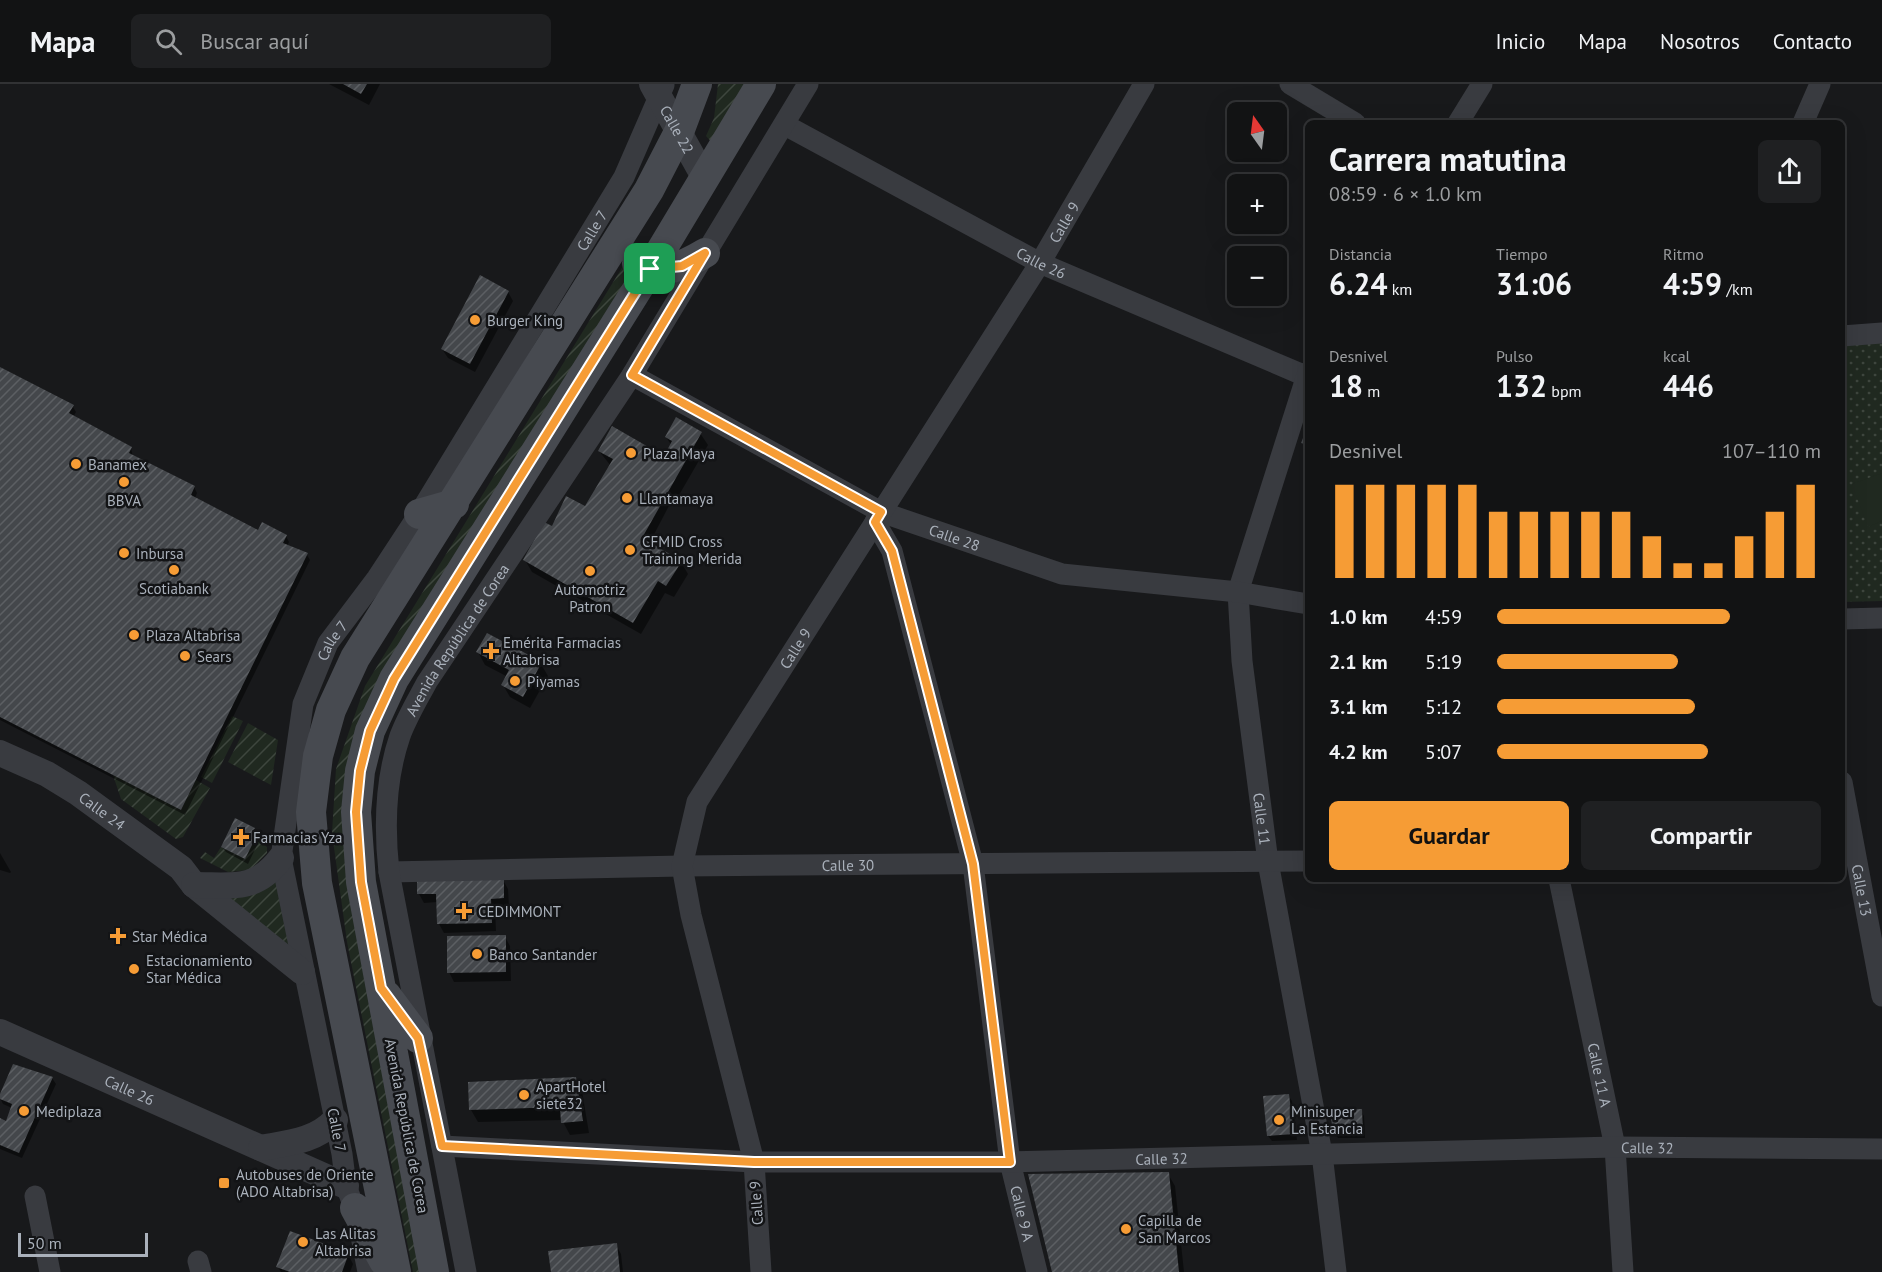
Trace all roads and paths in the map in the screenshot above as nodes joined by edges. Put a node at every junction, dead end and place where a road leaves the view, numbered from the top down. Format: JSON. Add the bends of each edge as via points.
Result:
{"nodes":[{"id":1,"x":697,"y":84,"type":"edge"},
{"id":2,"x":761,"y":84,"type":"edge"},
{"id":3,"x":808,"y":84,"type":"edge"},
{"id":4,"x":1144,"y":84,"type":"edge"},
{"id":5,"x":1290,"y":84,"type":"edge"},
{"id":6,"x":1482,"y":84,"type":"edge"},
{"id":7,"x":1820,"y":84,"type":"edge"},
{"id":8,"x":658,"y":88,"type":"edge"},
{"id":9,"x":1350,"y":120,"type":"edge"},
{"id":10,"x":1460,"y":120,"type":"edge"},
{"id":11,"x":1804,"y":120,"type":"edge"},
{"id":12,"x":785,"y":125,"type":"junction"},
{"id":13,"x":679,"y":132,"type":"junction"},
{"id":14,"x":704,"y":177,"type":"junction"},
{"id":15,"x":614,"y":244,"type":"junction"},
{"id":16,"x":705,"y":253,"type":"junction"},
{"id":17,"x":1040,"y":263,"type":"junction"},
{"id":18,"x":650,"y":269,"type":"junction"},
{"id":19,"x":1882,"y":333,"type":"edge"},
{"id":20,"x":1845,"y":336,"type":"edge"},
{"id":21,"x":1305,"y":374,"type":"edge"},
{"id":22,"x":632,"y":375,"type":"junction"},
{"id":23,"x":1305,"y":381,"type":"edge"},
{"id":24,"x":454,"y":504,"type":"junction"},
{"id":25,"x":419,"y":514,"type":"junction"},
{"id":26,"x":878,"y":517,"type":"junction"},
{"id":27,"x":1238,"y":592,"type":"junction"},
{"id":28,"x":1305,"y":603,"type":"edge"},
{"id":29,"x":1882,"y":618,"type":"edge"},
{"id":30,"x":1845,"y":619,"type":"edge"},
{"id":31,"x":0,"y":753,"type":"edge"},
{"id":32,"x":1845,"y":815,"type":"edge"},
{"id":33,"x":280,"y":858,"type":"junction"},
{"id":34,"x":1849,"y":859,"type":"edge"},
{"id":35,"x":1305,"y":861,"type":"edge"},
{"id":36,"x":1268,"y":862,"type":"junction"},
{"id":37,"x":973,"y":864,"type":"junction"},
{"id":38,"x":682,"y":866,"type":"junction"},
{"id":39,"x":389,"y":872,"type":"junction"},
{"id":40,"x":1560,"y":882,"type":"edge"},
{"id":41,"x":194,"y":885,"type":"junction"},
{"id":42,"x":302,"y":972,"type":"junction"},
{"id":43,"x":381,"y":988,"type":"junction"},
{"id":44,"x":1882,"y":996,"type":"edge"},
{"id":45,"x":0,"y":1032,"type":"edge"},
{"id":46,"x":418,"y":1038,"type":"junction"},
{"id":47,"x":335,"y":1120,"type":"junction"},
{"id":48,"x":442,"y":1146,"type":"junction"},
{"id":49,"x":1615,"y":1147,"type":"junction"},
{"id":50,"x":261,"y":1148,"type":"junction"},
{"id":51,"x":1882,"y":1149,"type":"edge"},
{"id":52,"x":1322,"y":1154,"type":"junction"},
{"id":53,"x":754,"y":1162,"type":"junction"},
{"id":54,"x":1010,"y":1162,"type":"junction"},
{"id":55,"x":35,"y":1196,"type":"dead end"},
{"id":56,"x":351,"y":1197,"type":"junction"},
{"id":57,"x":50,"y":1272,"type":"edge"},
{"id":58,"x":368,"y":1272,"type":"edge"},
{"id":59,"x":390,"y":1272,"type":"edge"},
{"id":60,"x":396,"y":1272,"type":"edge"},
{"id":61,"x":434,"y":1272,"type":"edge"},
{"id":62,"x":466,"y":1272,"type":"edge"},
{"id":63,"x":761,"y":1272,"type":"edge"},
{"id":64,"x":1037,"y":1272,"type":"edge"},
{"id":65,"x":1336,"y":1272,"type":"edge"},
{"id":66,"x":1623,"y":1272,"type":"edge"}],
"edges":[{"from":1,"to":13,"type":"main road"},
{"from":2,"to":14,"type":"main road","name":"Avenida República de Corea"},
{"from":3,"to":12,"type":"street","name":"Avenida República de Corea"},
{"from":4,"to":17,"type":"street","name":"Calle 9"},
{"from":5,"to":9,"type":"street"},
{"from":6,"to":10,"type":"street"},
{"from":7,"to":11,"type":"street"},
{"from":8,"to":13,"type":"street","name":"Calle 22"},
{"from":8,"to":25,"type":"street","name":"Calle 7","via":[[624,177]]},
{"from":12,"to":16,"type":"street","name":"Avenida República de Corea"},
{"from":12,"to":17,"type":"street","name":"Calle 26"},
{"from":13,"to":14,"type":"street","name":"Calle 22"},
{"from":13,"to":15,"type":"main road","via":[[649,190]]},
{"from":14,"to":18,"type":"main road","name":"Avenida República de Corea"},
{"from":15,"to":18,"type":"main road"},
{"from":15,"to":24,"type":"main road"},
{"from":16,"to":18,"type":"main road","via":[[682,266]]},
{"from":16,"to":22,"type":"street","name":"Avenida República de Corea"},
{"from":17,"to":21,"type":"street","name":"Calle 26"},
{"from":17,"to":26,"type":"street","name":"Calle 9"},
{"from":18,"to":43,"type":"main road","name":"Avenida República de Corea","via":[[394,679],[370,731],[360,771],[356,812],[361,882]]},
{"from":19,"to":20,"type":"street"},
{"from":22,"to":26,"type":"street","name":"Calle 28"},
{"from":22,"to":39,"type":"street","name":"Avenida República de Corea","via":[[427,682],[400,735],[387,793],[385,838]]},
{"from":23,"to":27,"type":"street","name":"Calle 11"},
{"from":24,"to":25,"type":"main road"},
{"from":24,"to":60,"type":"main road","via":[[355,658],[318,756],[311,812],[317,883]]},
{"from":25,"to":33,"type":"street","name":"Calle 7","via":[[328,643],[303,704]]},
{"from":26,"to":27,"type":"street","name":"Calle 28","via":[[1062,574]]},
{"from":26,"to":37,"type":"street","name":"Calle 9 A","via":[[892,551]]},
{"from":26,"to":38,"type":"street","name":"Calle 9","via":[[697,802]]},
{"from":27,"to":28,"type":"street","name":"Calle 28"},
{"from":27,"to":36,"type":"street","name":"Calle 11","via":[[1242,661]]},
{"from":29,"to":30,"type":"street"},
{"from":31,"to":41,"type":"street","name":"Calle 24","via":[[78,793],[181,868]]},
{"from":32,"to":34,"type":"street","name":"Calle 13"},
{"from":33,"to":41,"type":"street","via":[[268,875],[254,882]]},
{"from":33,"to":42,"type":"street","name":"Calle 7"},
{"from":34,"to":44,"type":"street","name":"Calle 13"},
{"from":35,"to":36,"type":"street","name":"Calle 30"},
{"from":36,"to":37,"type":"street","name":"Calle 30"},
{"from":36,"to":52,"type":"street","name":"Calle 11"},
{"from":37,"to":38,"type":"street","name":"Calle 30"},
{"from":37,"to":54,"type":"street","name":"Calle 9 A"},
{"from":38,"to":39,"type":"street","name":"Calle 30"},
{"from":38,"to":53,"type":"street","name":"Calle 9"},
{"from":39,"to":46,"type":"street","name":"Avenida República de Corea"},
{"from":40,"to":49,"type":"street","name":"Calle 11 A"},
{"from":41,"to":42,"type":"street","name":"Calle 24"},
{"from":42,"to":47,"type":"street","name":"Calle 7"},
{"from":43,"to":46,"type":"main road"},
{"from":43,"to":61,"type":"main road","name":"Avenida República de Corea"},
{"from":45,"to":50,"type":"street","name":"Calle 26"},
{"from":46,"to":48,"type":"street","name":"Avenida República de Corea"},
{"from":47,"to":50,"type":"street","via":[[318,1135]]},
{"from":47,"to":56,"type":"street","name":"Calle 7"},
{"from":48,"to":53,"type":"street","name":"Calle 32"},
{"from":48,"to":62,"type":"street","name":"Avenida República de Corea"},
{"from":49,"to":51,"type":"street","name":"Calle 32"},
{"from":49,"to":52,"type":"street","name":"Calle 32"},
{"from":49,"to":66,"type":"street","name":"Calle 11 A"},
{"from":50,"to":56,"type":"street","name":"Calle 26"},
{"from":52,"to":54,"type":"street","name":"Calle 32"},
{"from":52,"to":65,"type":"street","name":"Calle 11"},
{"from":53,"to":54,"type":"street","name":"Calle 32"},
{"from":53,"to":63,"type":"street","name":"Calle 9"},
{"from":54,"to":64,"type":"street","name":"Calle 9 A"},
{"from":55,"to":57,"type":"street"},
{"from":56,"to":58,"type":"street","name":"Calle 7"},
{"from":56,"to":59,"type":"main road"}]}
